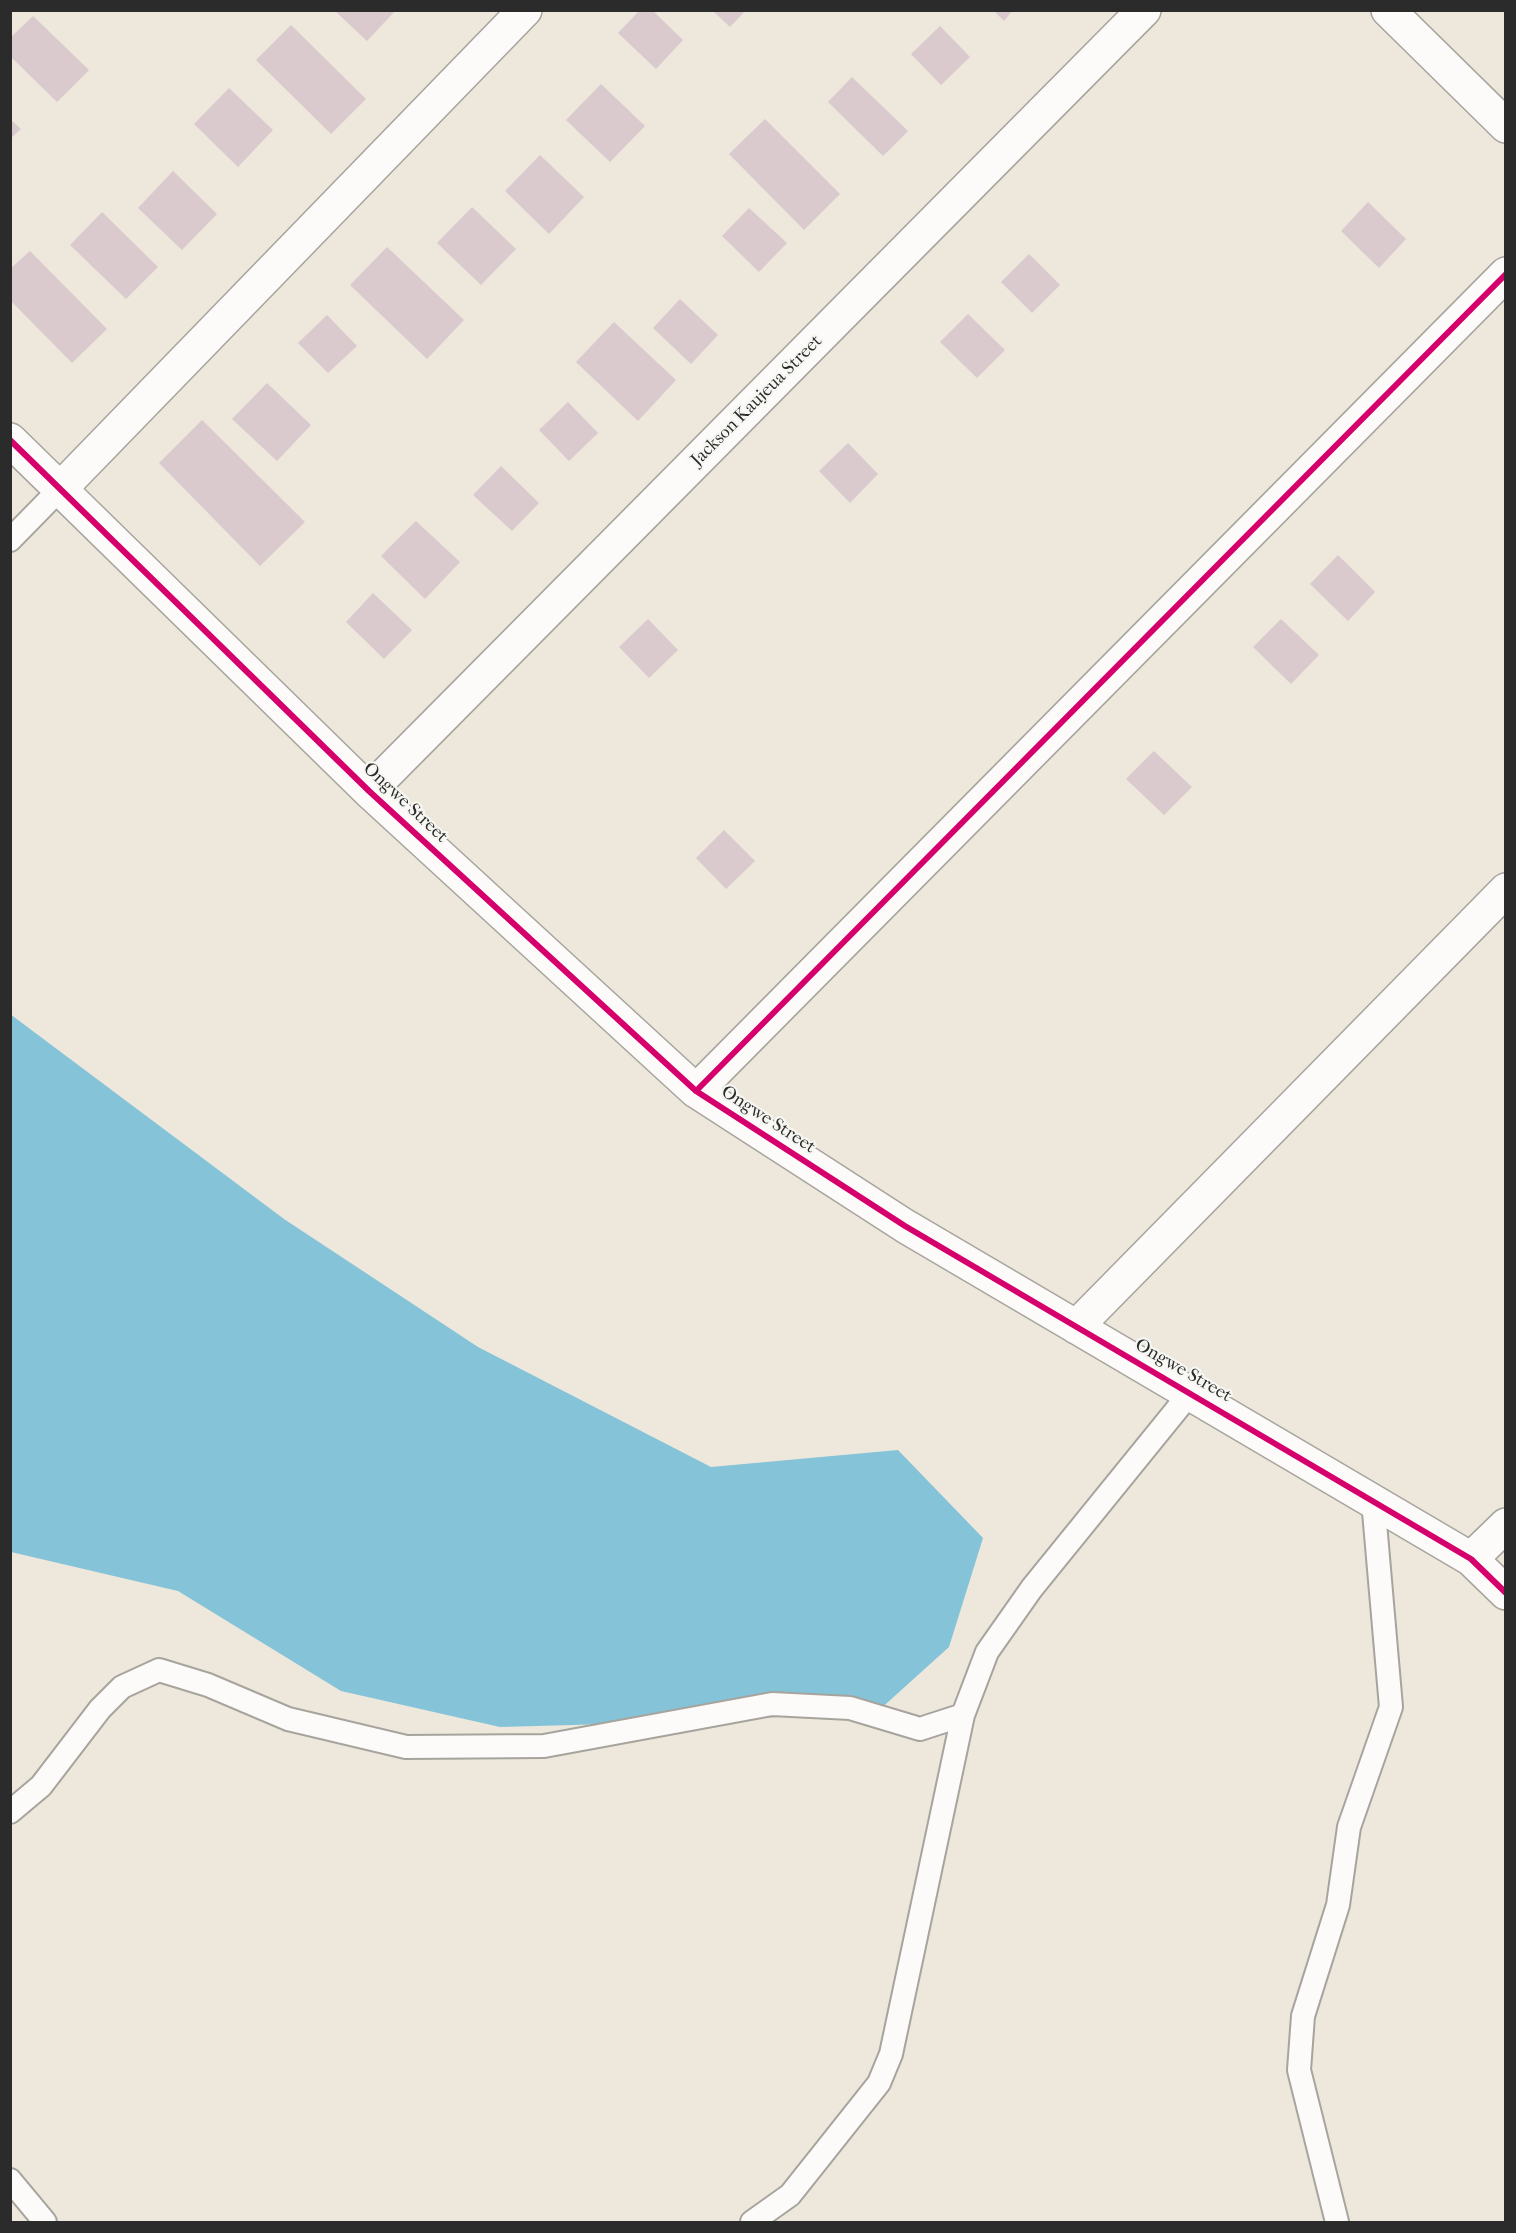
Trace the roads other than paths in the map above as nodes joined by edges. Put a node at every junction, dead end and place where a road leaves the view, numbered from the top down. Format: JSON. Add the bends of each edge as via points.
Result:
{"nodes":[{"id":1,"x":525,"y":10,"type":"edge"},
{"id":2,"x":1144,"y":10,"type":"edge"},
{"id":3,"x":1388,"y":10,"type":"edge"},
{"id":4,"x":1506,"y":126,"type":"edge"},
{"id":5,"x":1506,"y":274,"type":"edge"},
{"id":6,"x":10,"y":440,"type":"edge"},
{"id":7,"x":60,"y":489,"type":"junction"},
{"id":8,"x":10,"y":540,"type":"edge"},
{"id":9,"x":369,"y":791,"type":"junction"},
{"id":10,"x":1506,"y":890,"type":"edge"},
{"id":11,"x":696,"y":1091,"type":"junction"},
{"id":12,"x":1076,"y":1327,"type":"junction"},
{"id":13,"x":1191,"y":1392,"type":"junction"},
{"id":14,"x":1373,"y":1500,"type":"junction"},
{"id":15,"x":1506,"y":1525,"type":"edge"},
{"id":16,"x":1471,"y":1559,"type":"junction"},
{"id":17,"x":1506,"y":1593,"type":"edge"},
{"id":18,"x":963,"y":1715,"type":"junction"},
{"id":19,"x":10,"y":1812,"type":"edge"},
{"id":20,"x":10,"y":2180,"type":"edge"},
{"id":21,"x":45,"y":2223,"type":"edge"},
{"id":22,"x":752,"y":2223,"type":"edge"},
{"id":23,"x":1337,"y":2223,"type":"edge"}],
"edges":[{"from":1,"to":7,"type":"street"},
{"from":2,"to":9,"type":"street","name":"Jackson Kaujeua Street"},
{"from":3,"to":4,"type":"street"},
{"from":5,"to":11,"type":"street"},
{"from":6,"to":7,"type":"street","name":"Ongwe Street"},
{"from":7,"to":8,"type":"lane"},
{"from":7,"to":9,"type":"street","name":"Ongwe Street"},
{"from":9,"to":11,"type":"street","name":"Ongwe Street"},
{"from":10,"to":12,"type":"street"},
{"from":11,"to":12,"type":"street","name":"Ongwe Street","via":[[905,1226]]},
{"from":12,"to":13,"type":"street","name":"Ongwe Street"},
{"from":13,"to":14,"type":"street","name":"Ongwe Street"},
{"from":13,"to":18,"type":"lane","via":[[1032,1588],[987,1652]]},
{"from":14,"to":16,"type":"street","name":"Ongwe Street"},
{"from":14,"to":23,"type":"lane","via":[[1391,1707],[1349,1827],[1338,1905],[1303,2016],[1299,2070]]},
{"from":15,"to":16,"type":"street"},
{"from":16,"to":17,"type":"street","name":"Ongwe Street"},
{"from":18,"to":19,"type":"lane","via":[[920,1730],[850,1708],[772,1704],[544,1746],[406,1747],[288,1719],[208,1684],[159,1670],[122,1688],[100,1709],[41,1786]]},
{"from":18,"to":22,"type":"lane","via":[[891,2054],[879,2083],[790,2195]]},
{"from":20,"to":21,"type":"lane"}]}
